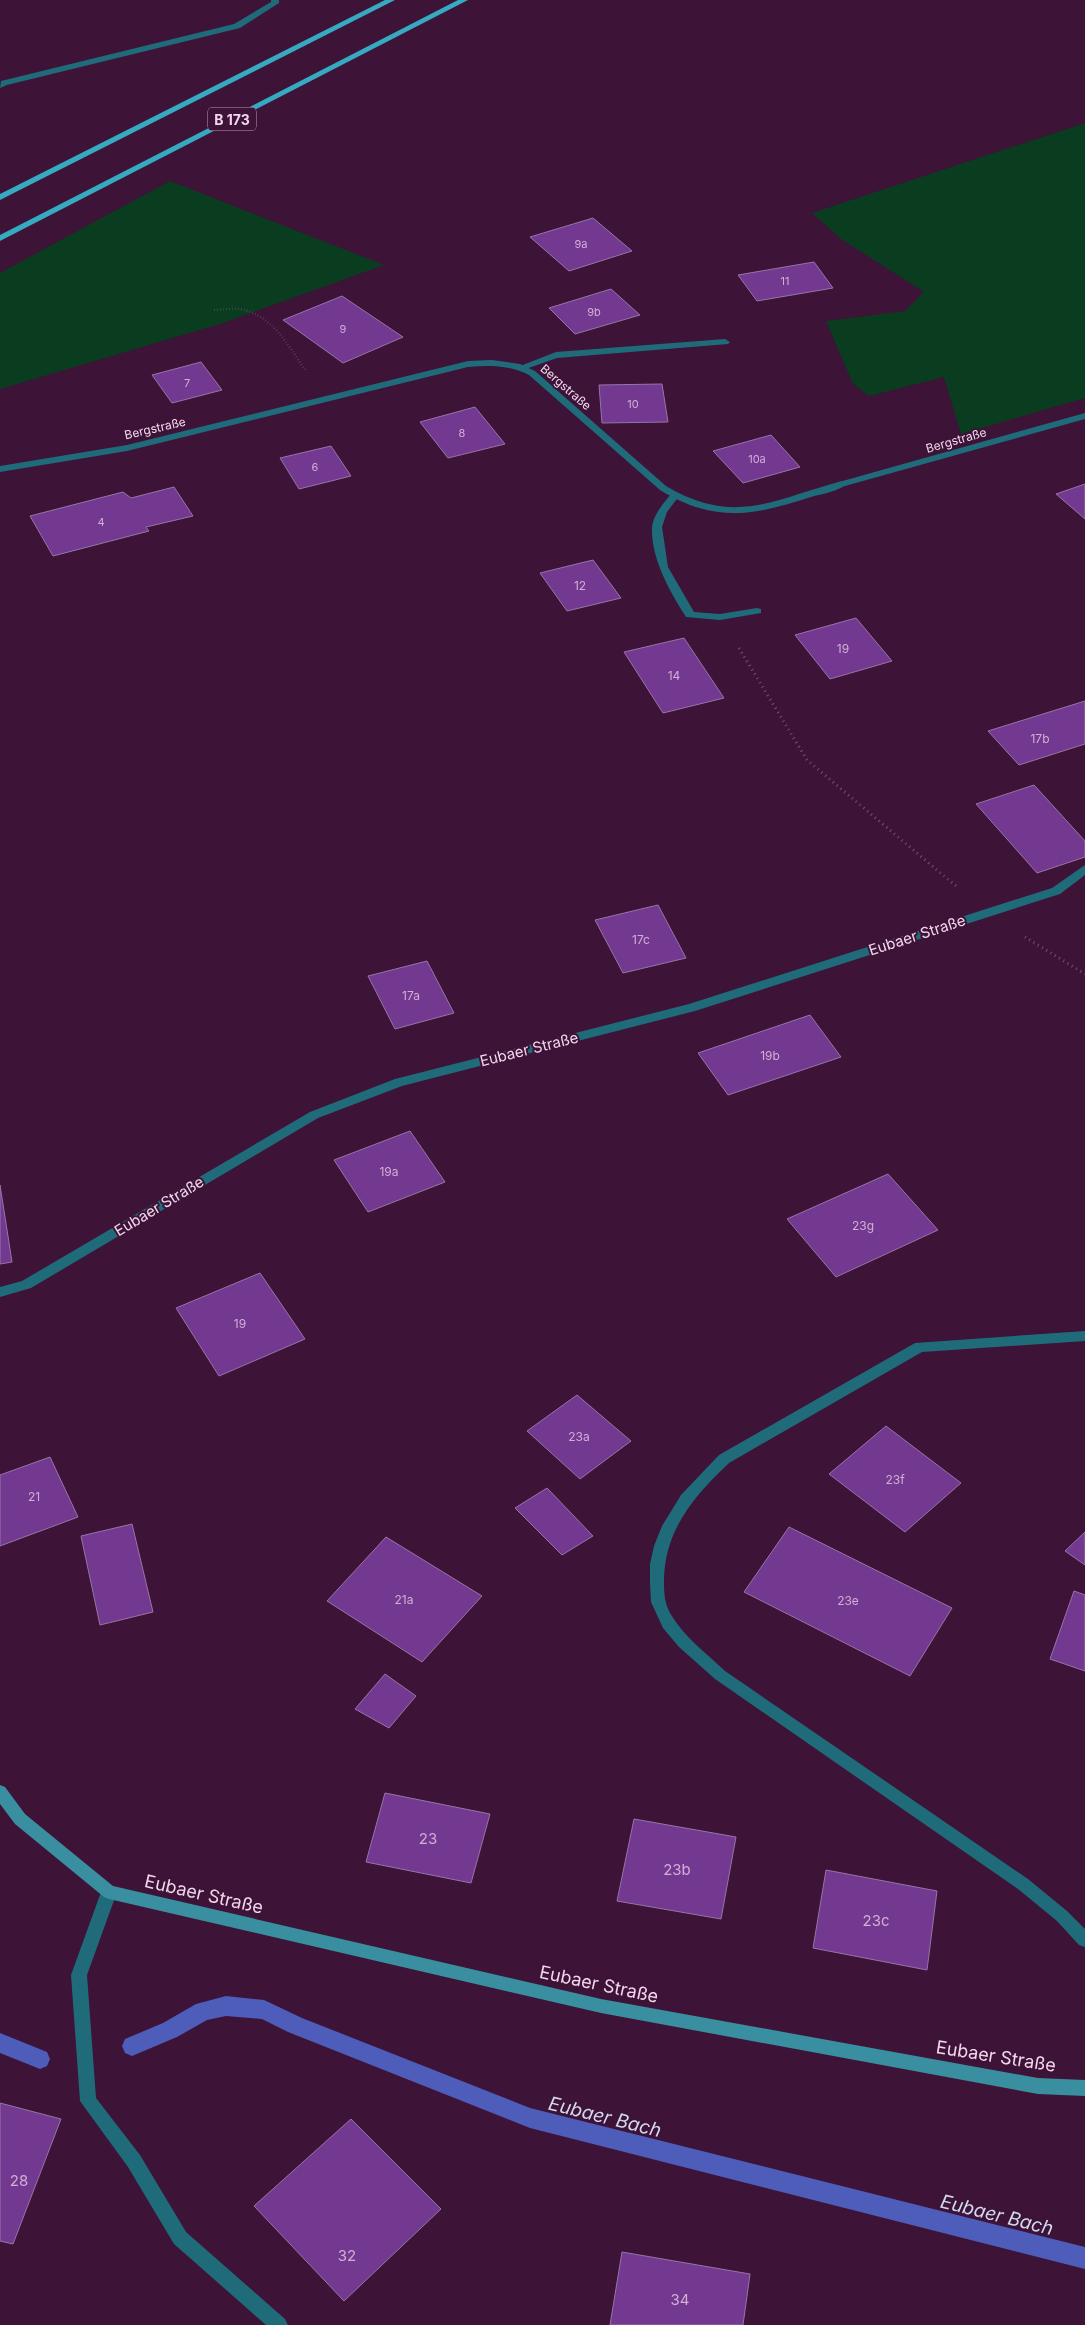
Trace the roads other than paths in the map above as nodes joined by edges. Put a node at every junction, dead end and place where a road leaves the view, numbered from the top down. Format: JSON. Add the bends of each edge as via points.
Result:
{"nodes":[{"id":1,"x":275,"y":0,"type":"edge"},
{"id":2,"x":391,"y":0,"type":"edge"},
{"id":3,"x":464,"y":0,"type":"edge"},
{"id":4,"x":0,"y":86,"type":"edge"},
{"id":5,"x":0,"y":197,"type":"edge"},
{"id":6,"x":0,"y":238,"type":"edge"},
{"id":7,"x":725,"y":342,"type":"dead end"},
{"id":8,"x":520,"y":368,"type":"junction"},
{"id":9,"x":1085,"y":416,"type":"edge"},
{"id":10,"x":0,"y":469,"type":"edge"},
{"id":11,"x":674,"y":496,"type":"junction"},
{"id":12,"x":757,"y":611,"type":"dead end"},
{"id":13,"x":1085,"y":869,"type":"edge"},
{"id":14,"x":0,"y":1292,"type":"edge"},
{"id":15,"x":1085,"y":1336,"type":"edge"},
{"id":16,"x":0,"y":1792,"type":"edge"},
{"id":17,"x":109,"y":1892,"type":"junction"},
{"id":18,"x":1085,"y":1940,"type":"edge"},
{"id":19,"x":1085,"y":2088,"type":"edge"},
{"id":20,"x":280,"y":2325,"type":"edge"}],
"edges":[{"from":1,"to":4,"type":"street","via":[[237,26]]},
{"from":2,"to":5,"type":"main road","number":"B 173"},
{"from":3,"to":6,"type":"main road","number":"B 173"},
{"from":7,"to":8,"type":"street","via":[[556,355]]},
{"from":8,"to":10,"type":"street","name":"Bergstraße","via":[[498,363],[468,364],[127,448]]},
{"from":8,"to":11,"type":"street","name":"Bergstraße","via":[[532,373]]},
{"from":9,"to":11,"type":"street","name":"Bergstraße","via":[[775,506],[749,511],[722,511]]},
{"from":11,"to":12,"type":"street","via":[[662,512],[657,527],[663,567],[690,615],[720,617]]},
{"from":13,"to":14,"type":"street","name":"Eubaer Straße","via":[[1056,891],[691,1008],[390,1085],[314,1115],[26,1285]]},
{"from":15,"to":18,"type":"street","via":[[920,1347],[724,1459],[698,1483],[668,1525],[656,1572],[658,1602],[670,1624],[691,1649],[720,1675],[1023,1884]]},
{"from":16,"to":17,"type":"street","name":"Eubaer Straße","via":[[20,1819]]},
{"from":17,"to":19,"type":"street","name":"Eubaer Straße","via":[[601,2006],[1038,2086]]},
{"from":17,"to":20,"type":"street","via":[[79,1975],[88,2101],[134,2161],[180,2238]]}]}
